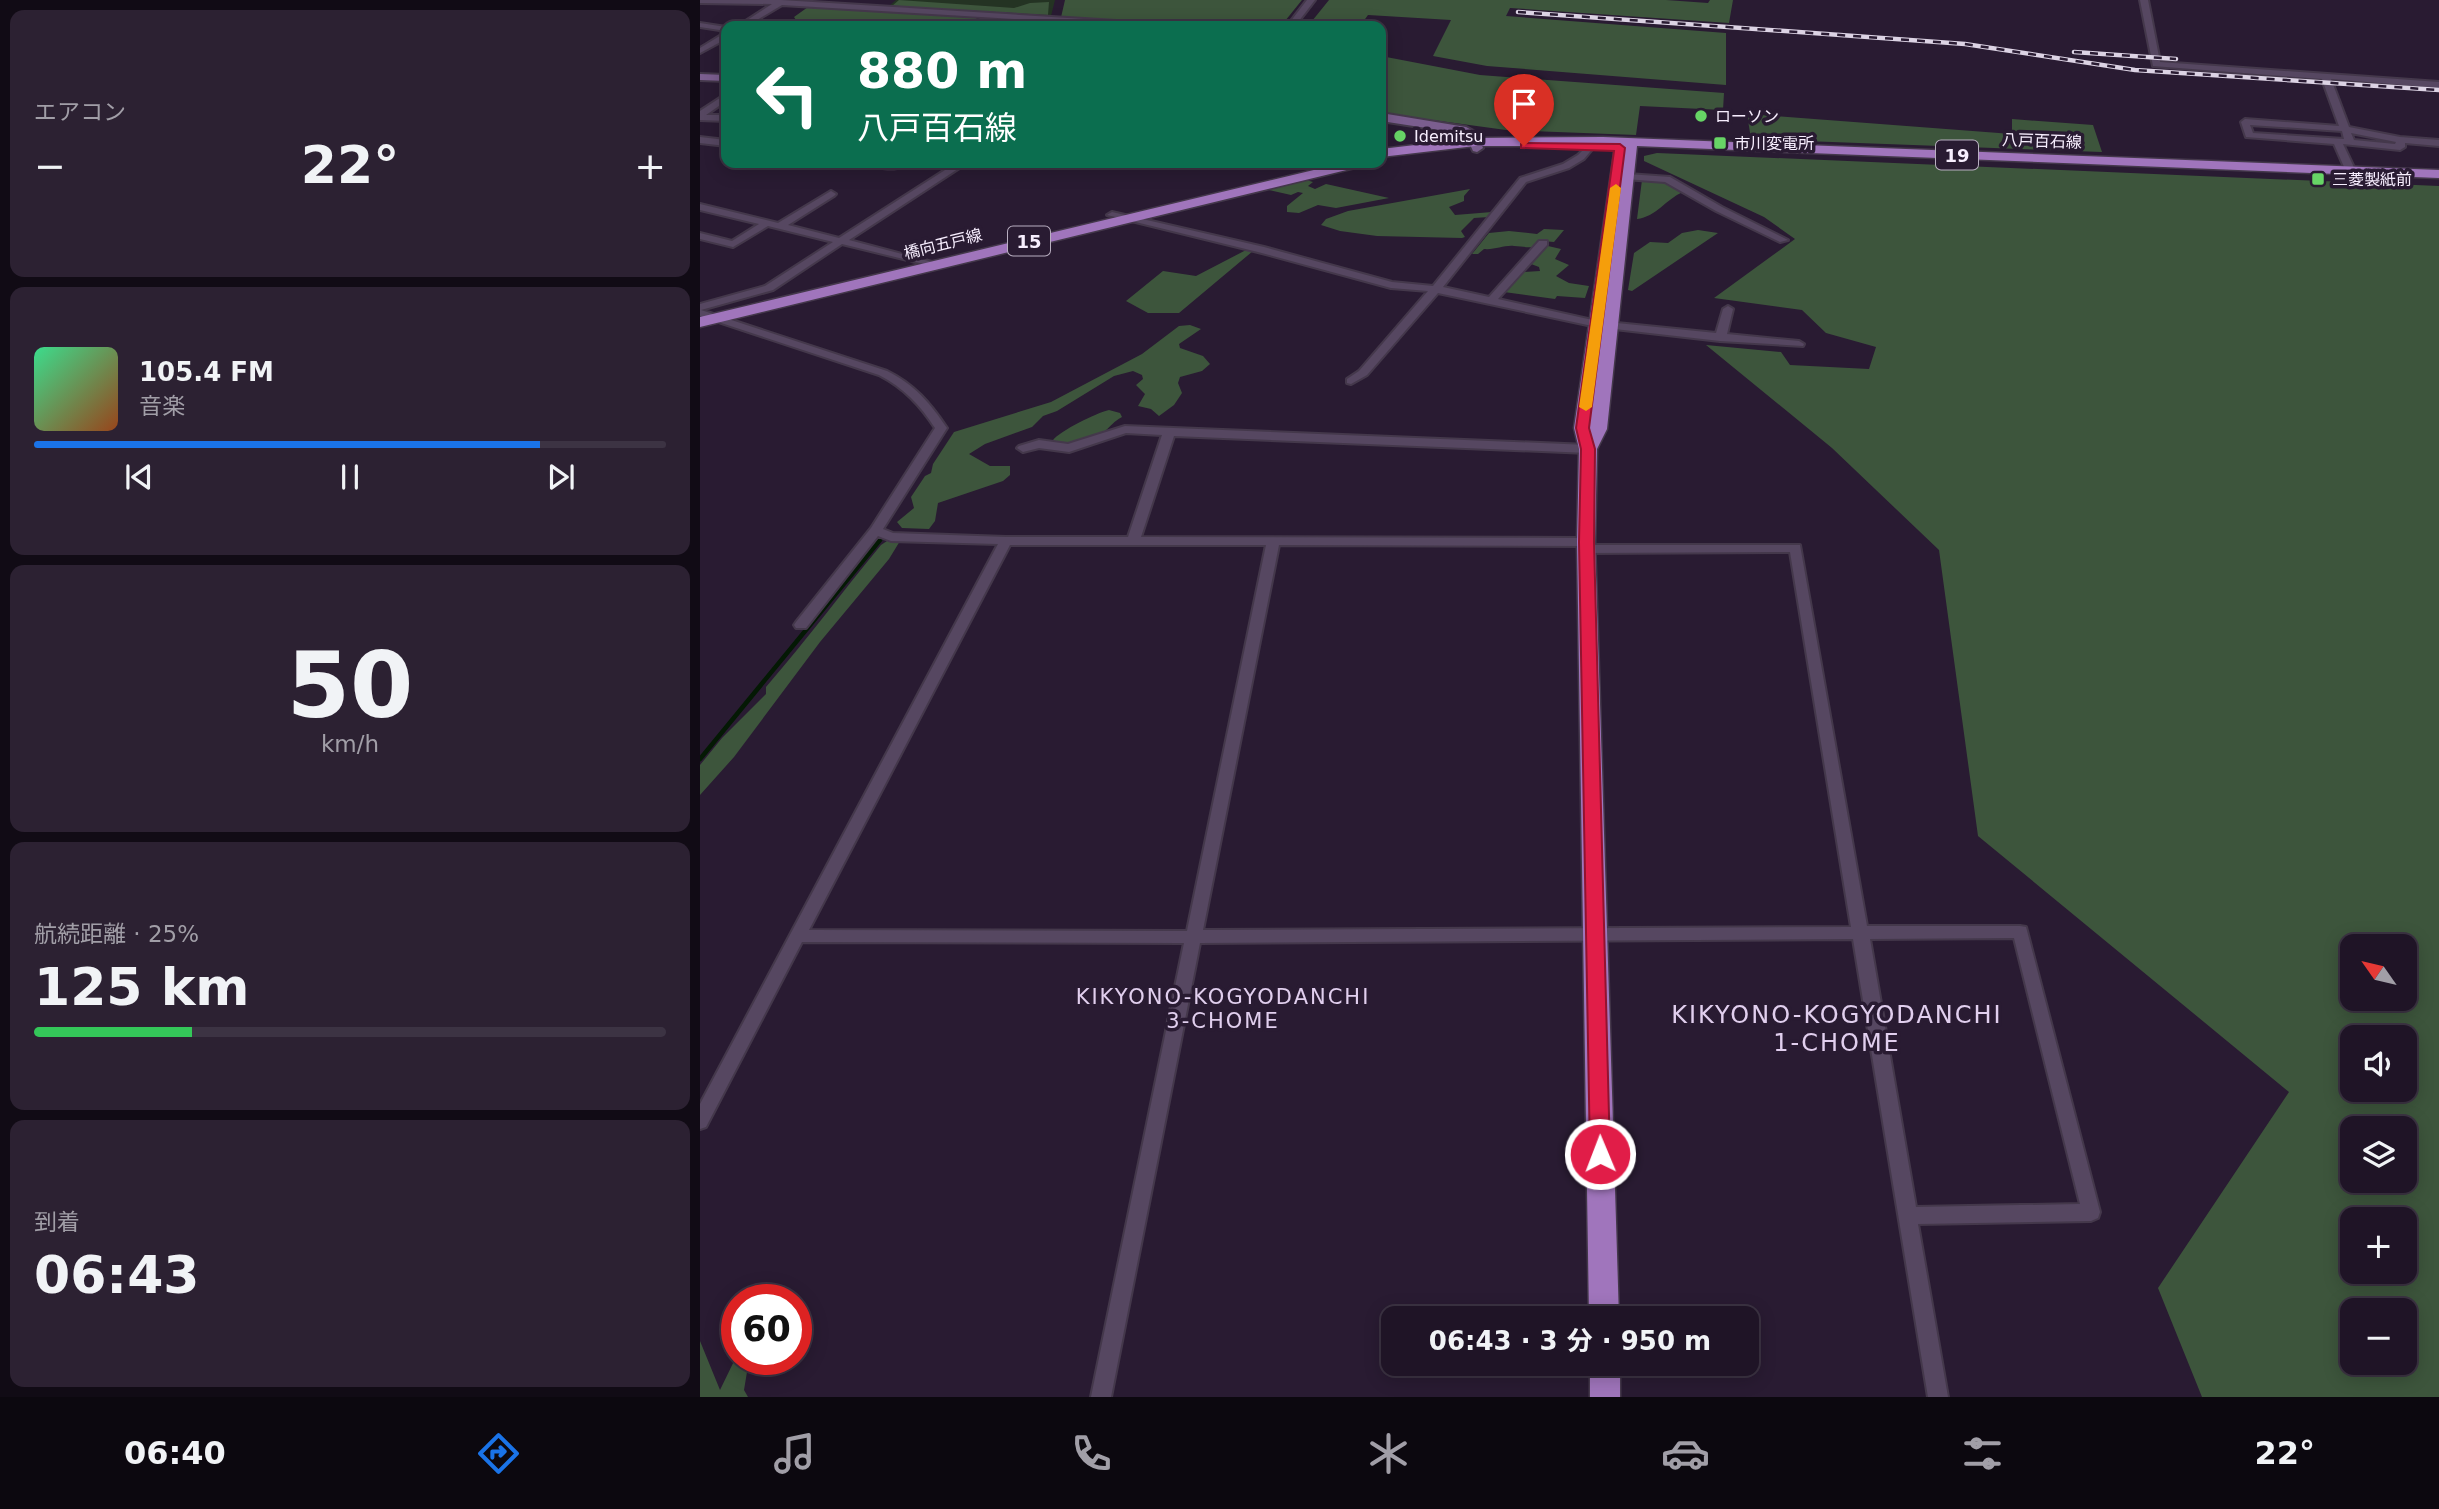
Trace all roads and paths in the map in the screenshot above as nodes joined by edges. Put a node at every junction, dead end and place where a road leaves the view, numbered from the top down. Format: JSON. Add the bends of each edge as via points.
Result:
{"nodes":[{"id":1,"x":743,"y":0,"type":"edge"},
{"id":2,"x":1311,"y":0,"type":"edge"},
{"id":3,"x":2144,"y":0,"type":"edge"},
{"id":4,"x":700,"y":1,"type":"edge"},
{"id":5,"x":779,"y":3,"type":"junction"},
{"id":6,"x":750,"y":21,"type":"edge"},
{"id":7,"x":1080,"y":21,"type":"edge"},
{"id":8,"x":1294,"y":21,"type":"edge"},
{"id":9,"x":700,"y":26,"type":"edge"},
{"id":10,"x":721,"y":28,"type":"edge"},
{"id":11,"x":721,"y":39,"type":"edge"},
{"id":12,"x":700,"y":51,"type":"edge"},
{"id":13,"x":2325,"y":76,"type":"junction"},
{"id":14,"x":700,"y":77,"type":"edge"},
{"id":15,"x":721,"y":78,"type":"edge"},
{"id":16,"x":2439,"y":85,"type":"edge"},
{"id":17,"x":721,"y":101,"type":"edge"},
{"id":18,"x":700,"y":116,"type":"edge"},
{"id":19,"x":721,"y":118,"type":"edge"},
{"id":20,"x":1386,"y":118,"type":"edge"},
{"id":21,"x":2345,"y":129,"type":"junction"},
{"id":22,"x":700,"y":140,"type":"edge"},
{"id":23,"x":2400,"y":140,"type":"junction"},
{"id":24,"x":2337,"y":141,"type":"junction"},
{"id":25,"x":721,"y":142,"type":"edge"},
{"id":26,"x":2350,"y":142,"type":"junction"},
{"id":27,"x":2439,"y":143,"type":"edge"},
{"id":28,"x":1476,"y":145,"type":"junction"},
{"id":29,"x":1625,"y":146,"type":"junction"},
{"id":30,"x":1589,"y":147,"type":"junction"},
{"id":31,"x":1386,"y":153,"type":"edge"},
{"id":32,"x":1386,"y":158,"type":"edge"},
{"id":33,"x":954,"y":168,"type":"edge"},
{"id":34,"x":1310,"y":168,"type":"edge"},
{"id":35,"x":1337,"y":168,"type":"edge"},
{"id":36,"x":2351,"y":174,"type":"junction"},
{"id":37,"x":2439,"y":174,"type":"edge"},
{"id":38,"x":1628,"y":177,"type":"junction"},
{"id":39,"x":2439,"y":180,"type":"edge"},
{"id":40,"x":831,"y":194,"type":"dead end"},
{"id":41,"x":700,"y":207,"type":"edge"},
{"id":42,"x":1119,"y":217,"type":"junction"},
{"id":43,"x":767,"y":223,"type":"junction"},
{"id":44,"x":711,"y":225,"type":"dead end"},
{"id":45,"x":780,"y":226,"type":"junction"},
{"id":46,"x":700,"y":234,"type":"edge"},
{"id":47,"x":1783,"y":240,"type":"dead end"},
{"id":48,"x":842,"y":242,"type":"junction"},
{"id":49,"x":1543,"y":243,"type":"dead end"},
{"id":50,"x":926,"y":263,"type":"junction"},
{"id":51,"x":1436,"y":289,"type":"junction"},
{"id":52,"x":1491,"y":301,"type":"junction"},
{"id":53,"x":1728,"y":309,"type":"dead end"},
{"id":54,"x":708,"y":312,"type":"edge"},
{"id":55,"x":1603,"y":326,"type":"junction"},
{"id":56,"x":1720,"y":338,"type":"junction"},
{"id":57,"x":1799,"y":344,"type":"dead end"},
{"id":58,"x":1351,"y":382,"type":"dead end"},
{"id":59,"x":1169,"y":432,"type":"junction"},
{"id":60,"x":1023,"y":449,"type":"dead end"},
{"id":61,"x":1588,"y":449,"type":"junction"},
{"id":62,"x":876,"y":530,"type":"junction"},
{"id":63,"x":1006,"y":541,"type":"junction"},
{"id":64,"x":1133,"y":542,"type":"junction"},
{"id":65,"x":1273,"y":543,"type":"junction"},
{"id":66,"x":1587,"y":545,"type":"junction"},
{"id":67,"x":801,"y":625,"type":"dead end"},
{"id":68,"x":1860,"y":932,"type":"junction"},
{"id":69,"x":1595,"y":935,"type":"junction"},
{"id":70,"x":799,"y":936,"type":"junction"},
{"id":71,"x":1193,"y":937,"type":"junction"},
{"id":72,"x":700,"y":1121,"type":"edge"},
{"id":73,"x":1907,"y":1216,"type":"junction"},
{"id":74,"x":1604,"y":1306,"type":"edge"},
{"id":75,"x":1605,"y":1376,"type":"edge"},
{"id":76,"x":1101,"y":1397,"type":"edge"},
{"id":77,"x":1605,"y":1397,"type":"edge"},
{"id":78,"x":1938,"y":1397,"type":"edge"}],
"edges":[{"from":1,"to":4,"type":"street"},
{"from":1,"to":5,"type":"street"},
{"from":2,"to":8,"type":"street"},
{"from":3,"to":13,"type":"street","via":[[2156,64]]},
{"from":5,"to":6,"type":"street"},
{"from":5,"to":7,"type":"street"},
{"from":9,"to":10,"type":"street"},
{"from":11,"to":12,"type":"street"},
{"from":13,"to":16,"type":"street"},
{"from":13,"to":21,"type":"street"},
{"from":14,"to":15,"type":"street"},
{"from":17,"to":18,"type":"street"},
{"from":18,"to":19,"type":"street"},
{"from":20,"to":28,"type":"street","via":[[1462,130]]},
{"from":21,"to":23,"type":"street"},
{"from":21,"to":24,"type":"street","via":[[2245,122],[2249,135]]},
{"from":21,"to":26,"type":"street"},
{"from":22,"to":25,"type":"street"},
{"from":23,"to":26,"type":"street","via":[[2400,147]]},
{"from":23,"to":27,"type":"street"},
{"from":24,"to":26,"type":"street"},
{"from":24,"to":36,"type":"street"},
{"from":28,"to":29,"type":"main road","name":"八戸百石線","number":"19"},
{"from":28,"to":30,"type":"main road","name":"八戸百石線","number":"19"},
{"from":28,"to":31,"type":"main road"},
{"from":28,"to":32,"type":"main road"},
{"from":29,"to":30,"type":"main road","name":"八戸百石線","number":"19"},
{"from":29,"to":36,"type":"main road","name":"八戸百石線","number":"19"},
{"from":29,"to":38,"type":"main road"},
{"from":29,"to":55,"type":"main road"},
{"from":30,"to":51,"type":"street","via":[[1566,166],[1523,180]]},
{"from":33,"to":48,"type":"street"},
{"from":34,"to":42,"type":"main road","name":"橋向五戸線","number":"15"},
{"from":35,"to":42,"type":"main road","name":"橋向五戸線","number":"15"},
{"from":36,"to":37,"type":"main road","name":"八戸百石線","number":"19"},
{"from":36,"to":39,"type":"main road","name":"八戸百石線","number":"19"},
{"from":38,"to":47,"type":"street","via":[[1667,179]]},
{"from":38,"to":55,"type":"main road"},
{"from":40,"to":45,"type":"street"},
{"from":41,"to":43,"type":"street"},
{"from":42,"to":50,"type":"main road","name":"橋向五戸線","number":"15"},
{"from":42,"to":51,"type":"street","via":[[1260,248],[1391,285]]},
{"from":43,"to":45,"type":"street"},
{"from":43,"to":46,"type":"street","via":[[733,244]]},
{"from":44,"to":46,"type":"street"},
{"from":45,"to":48,"type":"street"},
{"from":48,"to":50,"type":"street"},
{"from":48,"to":54,"type":"street","via":[[769,288]]},
{"from":49,"to":52,"type":"street"},
{"from":50,"to":54,"type":"main road","name":"橋向五戸線","number":"15"},
{"from":51,"to":52,"type":"street"},
{"from":51,"to":58,"type":"street"},
{"from":52,"to":55,"type":"street"},
{"from":53,"to":56,"type":"street"},
{"from":54,"to":62,"type":"street","via":[[906,383],[929,409],[942,428]]},
{"from":55,"to":56,"type":"street"},
{"from":55,"to":61,"type":"main road","via":[[1598,429]]},
{"from":56,"to":57,"type":"street"},
{"from":59,"to":60,"type":"street","via":[[1125,429],[1069,448],[1040,444]]},
{"from":59,"to":61,"type":"street"},
{"from":59,"to":64,"type":"street"},
{"from":61,"to":66,"type":"main road"},
{"from":62,"to":63,"type":"street","via":[[891,537]]},
{"from":62,"to":67,"type":"street"},
{"from":63,"to":64,"type":"street"},
{"from":63,"to":70,"type":"street"},
{"from":64,"to":65,"type":"street"},
{"from":65,"to":66,"type":"street"},
{"from":65,"to":71,"type":"street"},
{"from":66,"to":68,"type":"street","via":[[1796,548]]},
{"from":66,"to":69,"type":"main road"},
{"from":68,"to":69,"type":"street"},
{"from":68,"to":73,"type":"street"},
{"from":68,"to":73,"type":"street","via":[[2020,932],[2091,1212]]},
{"from":69,"to":71,"type":"street"},
{"from":69,"to":74,"type":"main road"},
{"from":70,"to":71,"type":"street"},
{"from":70,"to":72,"type":"street"},
{"from":71,"to":76,"type":"street"},
{"from":73,"to":78,"type":"street"},
{"from":75,"to":77,"type":"main road"}]}
